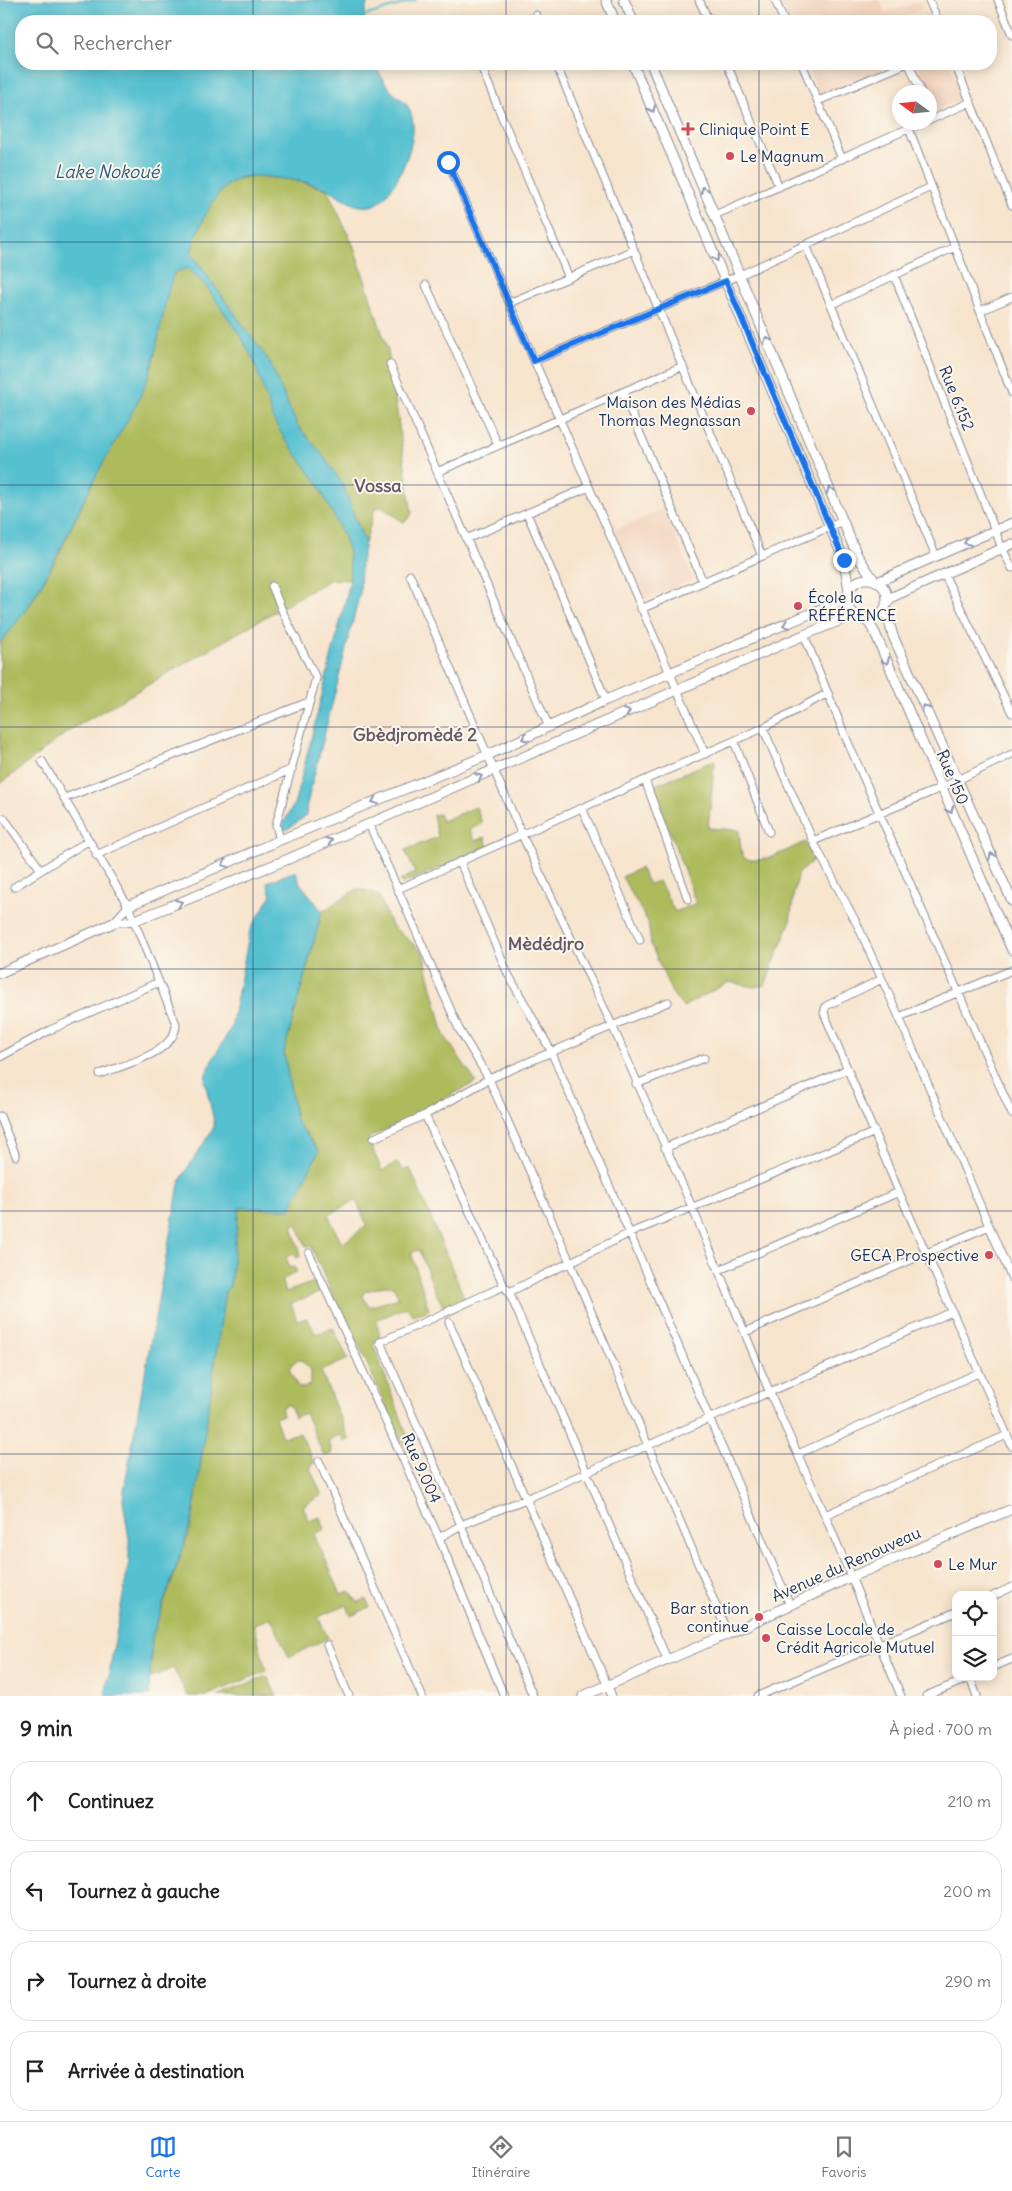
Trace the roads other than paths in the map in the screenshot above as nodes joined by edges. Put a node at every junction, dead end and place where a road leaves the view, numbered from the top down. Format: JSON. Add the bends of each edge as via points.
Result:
{"nodes":[{"id":1,"x":606,"y":0,"type":"edge"},
{"id":2,"x":624,"y":0,"type":"edge"},
{"id":3,"x":699,"y":0,"type":"edge"},
{"id":4,"x":774,"y":0,"type":"edge"},
{"id":5,"x":929,"y":0,"type":"edge"},
{"id":6,"x":998,"y":0,"type":"edge"},
{"id":7,"x":612,"y":15,"type":"edge"},
{"id":8,"x":630,"y":15,"type":"edge"},
{"id":9,"x":706,"y":15,"type":"edge"},
{"id":10,"x":781,"y":15,"type":"edge"},
{"id":11,"x":935,"y":15,"type":"edge"},
{"id":12,"x":1012,"y":35,"type":"edge"},
{"id":13,"x":482,"y":70,"type":"edge"},
{"id":14,"x":559,"y":70,"type":"edge"},
{"id":15,"x":636,"y":70,"type":"edge"},
{"id":16,"x":654,"y":70,"type":"edge"},
{"id":17,"x":730,"y":70,"type":"edge"},
{"id":18,"x":805,"y":70,"type":"edge"},
{"id":19,"x":890,"y":70,"type":"edge"},
{"id":20,"x":912,"y":70,"type":"edge"},
{"id":21,"x":958,"y":70,"type":"edge"},
{"id":22,"x":918,"y":85,"type":"edge"},
{"id":23,"x":818,"y":100,"type":"junction"},
{"id":24,"x":971,"y":102,"type":"junction"},
{"id":25,"x":937,"y":114,"type":"edge"},
{"id":26,"x":907,"y":130,"type":"edge"},
{"id":27,"x":909,"y":130,"type":"edge"},
{"id":28,"x":681,"y":134,"type":"junction"},
{"id":29,"x":666,"y":141,"type":"junction"},
{"id":30,"x":842,"y":159,"type":"junction"},
{"id":31,"x":448,"y":162,"type":"dead end"},
{"id":32,"x":779,"y":187,"type":"junction"},
{"id":33,"x":931,"y":187,"type":"junction"},
{"id":34,"x":1012,"y":205,"type":"edge"},
{"id":35,"x":715,"y":215,"type":"junction"},
{"id":36,"x":806,"y":245,"type":"junction"},
{"id":37,"x":955,"y":247,"type":"junction"},
{"id":38,"x":634,"y":250,"type":"junction"},
{"id":39,"x":740,"y":275,"type":"junction"},
{"id":40,"x":894,"y":276,"type":"junction"},
{"id":41,"x":569,"y":278,"type":"junction"},
{"id":42,"x":726,"y":281,"type":"junction"},
{"id":43,"x":426,"y":285,"type":"dead end"},
{"id":44,"x":1012,"y":297,"type":"edge"},
{"id":45,"x":509,"y":303,"type":"junction"},
{"id":46,"x":831,"y":305,"type":"junction"},
{"id":47,"x":659,"y":309,"type":"junction"},
{"id":48,"x":980,"y":311,"type":"junction"},
{"id":49,"x":534,"y":361,"type":"junction"},
{"id":50,"x":390,"y":364,"type":"dead end"},
{"id":51,"x":683,"y":366,"type":"junction"},
{"id":52,"x":623,"y":393,"type":"junction"},
{"id":53,"x":1012,"y":393,"type":"edge"},
{"id":54,"x":559,"y":419,"type":"junction"},
{"id":55,"x":498,"y":445,"type":"junction"},
{"id":56,"x":437,"y":472,"type":"junction"},
{"id":57,"x":589,"y":487,"type":"junction"},
{"id":58,"x":527,"y":513,"type":"junction"},
{"id":59,"x":843,"y":521,"type":"junction"},
{"id":60,"x":1012,"y":523,"type":"edge"},
{"id":61,"x":830,"y":526,"type":"junction"},
{"id":62,"x":995,"y":530,"type":"junction"},
{"id":63,"x":466,"y":539,"type":"junction"},
{"id":64,"x":1012,"y":544,"type":"edge"},
{"id":65,"x":1002,"y":548,"type":"junction"},
{"id":66,"x":762,"y":556,"type":"junction"},
{"id":67,"x":936,"y":556,"type":"junction"},
{"id":68,"x":1012,"y":568,"type":"edge"},
{"id":69,"x":410,"y":575,"type":"dead end"},
{"id":70,"x":945,"y":576,"type":"junction"},
{"id":71,"x":876,"y":581,"type":"junction"},
{"id":72,"x":702,"y":582,"type":"junction"},
{"id":73,"x":272,"y":586,"type":"dead end"},
{"id":74,"x":848,"y":594,"type":"junction"},
{"id":75,"x":886,"y":605,"type":"junction"},
{"id":76,"x":641,"y":609,"type":"junction"},
{"id":77,"x":860,"y":618,"type":"junction"},
{"id":78,"x":804,"y":636,"type":"junction"},
{"id":79,"x":670,"y":674,"type":"junction"},
{"id":80,"x":677,"y":690,"type":"junction"},
{"id":81,"x":828,"y":693,"type":"junction"},
{"id":82,"x":606,"y":700,"type":"junction"},
{"id":83,"x":311,"y":701,"type":"junction"},
{"id":84,"x":1012,"y":713,"type":"edge"},
{"id":85,"x":549,"y":727,"type":"junction"},
{"id":86,"x":763,"y":728,"type":"junction"},
{"id":87,"x":734,"y":741,"type":"junction"},
{"id":88,"x":705,"y":754,"type":"junction"},
{"id":89,"x":1012,"y":754,"type":"edge"},
{"id":90,"x":488,"y":755,"type":"junction"},
{"id":91,"x":42,"y":761,"type":"dead end"},
{"id":92,"x":292,"y":769,"type":"junction"},
{"id":93,"x":494,"y":771,"type":"junction"},
{"id":94,"x":646,"y":780,"type":"junction"},
{"id":95,"x":957,"y":780,"type":"junction"},
{"id":96,"x":941,"y":788,"type":"junction"},
{"id":97,"x":65,"y":798,"type":"junction"},
{"id":98,"x":582,"y":808,"type":"junction"},
{"id":99,"x":879,"y":813,"type":"junction"},
{"id":100,"x":4,"y":818,"type":"dead end"},
{"id":101,"x":369,"y":824,"type":"junction"},
{"id":102,"x":769,"y":832,"type":"dead end"},
{"id":103,"x":522,"y":834,"type":"junction"},
{"id":104,"x":280,"y":840,"type":"junction"},
{"id":105,"x":88,"y":841,"type":"junction"},
{"id":106,"x":813,"y":841,"type":"junction"},
{"id":107,"x":96,"y":854,"type":"junction"},
{"id":108,"x":460,"y":862,"type":"junction"},
{"id":109,"x":41,"y":870,"type":"junction"},
{"id":110,"x":14,"y":887,"type":"dead end"},
{"id":111,"x":398,"y":889,"type":"junction"},
{"id":112,"x":688,"y":899,"type":"dead end"},
{"id":113,"x":1012,"y":901,"type":"edge"},
{"id":114,"x":128,"y":906,"type":"junction"},
{"id":115,"x":133,"y":921,"type":"junction"},
{"id":116,"x":114,"y":923,"type":"junction"},
{"id":117,"x":640,"y":940,"type":"dead end"},
{"id":118,"x":1012,"y":950,"type":"edge"},
{"id":119,"x":1012,"y":970,"type":"edge"},
{"id":120,"x":0,"y":973,"type":"edge"},
{"id":121,"x":882,"y":979,"type":"junction"},
{"id":122,"x":159,"y":982,"type":"junction"},
{"id":123,"x":957,"y":992,"type":"junction"},
{"id":124,"x":668,"y":1002,"type":"dead end"},
{"id":125,"x":899,"y":1017,"type":"junction"},
{"id":126,"x":612,"y":1025,"type":"junction"},
{"id":127,"x":551,"y":1051,"type":"junction"},
{"id":128,"x":0,"y":1057,"type":"edge"},
{"id":129,"x":704,"y":1058,"type":"dead end"},
{"id":130,"x":848,"y":1069,"type":"junction"},
{"id":131,"x":100,"y":1074,"type":"dead end"},
{"id":132,"x":489,"y":1079,"type":"junction"},
{"id":133,"x":636,"y":1084,"type":"junction"},
{"id":134,"x":1012,"y":1114,"type":"edge"},
{"id":135,"x":425,"y":1115,"type":"junction"},
{"id":136,"x":0,"y":1116,"type":"edge"},
{"id":137,"x":875,"y":1132,"type":"junction"},
{"id":138,"x":374,"y":1138,"type":"dead end"},
{"id":139,"x":665,"y":1148,"type":"junction"},
{"id":140,"x":16,"y":1156,"type":"dead end"},
{"id":141,"x":899,"y":1192,"type":"junction"},
{"id":142,"x":692,"y":1207,"type":"junction"},
{"id":143,"x":988,"y":1226,"type":"junction"},
{"id":144,"x":630,"y":1233,"type":"junction"},
{"id":145,"x":926,"y":1252,"type":"junction"},
{"id":146,"x":309,"y":1253,"type":"dead end"},
{"id":147,"x":570,"y":1262,"type":"junction"},
{"id":148,"x":719,"y":1270,"type":"junction"},
{"id":149,"x":1012,"y":1279,"type":"edge"},
{"id":150,"x":506,"y":1289,"type":"junction"},
{"id":151,"x":952,"y":1312,"type":"junction"},
{"id":152,"x":449,"y":1322,"type":"dead end"},
{"id":153,"x":745,"y":1332,"type":"junction"},
{"id":154,"x":978,"y":1373,"type":"junction"},
{"id":155,"x":770,"y":1393,"type":"junction"},
{"id":156,"x":710,"y":1419,"type":"junction"},
{"id":157,"x":1007,"y":1435,"type":"junction"},
{"id":158,"x":647,"y":1446,"type":"junction"},
{"id":159,"x":1012,"y":1446,"type":"edge"},
{"id":160,"x":798,"y":1454,"type":"junction"},
{"id":161,"x":320,"y":1461,"type":"dead end"},
{"id":162,"x":587,"y":1472,"type":"junction"},
{"id":163,"x":526,"y":1499,"type":"junction"},
{"id":164,"x":1012,"y":1509,"type":"edge"},
{"id":165,"x":825,"y":1514,"type":"junction"},
{"id":166,"x":461,"y":1525,"type":"junction"},
{"id":167,"x":439,"y":1538,"type":"junction"},
{"id":168,"x":851,"y":1577,"type":"junction"},
{"id":169,"x":1012,"y":1587,"type":"edge"},
{"id":170,"x":997,"y":1594,"type":"edge"},
{"id":171,"x":790,"y":1605,"type":"junction"},
{"id":172,"x":952,"y":1614,"type":"edge"},
{"id":173,"x":728,"y":1634,"type":"junction"},
{"id":174,"x":327,"y":1645,"type":"dead end"},
{"id":175,"x":880,"y":1645,"type":"junction"},
{"id":176,"x":1012,"y":1658,"type":"edge"},
{"id":177,"x":666,"y":1659,"type":"junction"},
{"id":178,"x":997,"y":1665,"type":"edge"},
{"id":179,"x":963,"y":1681,"type":"edge"},
{"id":180,"x":971,"y":1681,"type":"edge"},
{"id":181,"x":607,"y":1685,"type":"junction"},
{"id":182,"x":349,"y":1696,"type":"edge"},
{"id":183,"x":422,"y":1696,"type":"edge"},
{"id":184,"x":504,"y":1696,"type":"edge"},
{"id":185,"x":533,"y":1696,"type":"edge"},
{"id":186,"x":583,"y":1696,"type":"edge"},
{"id":187,"x":612,"y":1696,"type":"edge"},
{"id":188,"x":758,"y":1696,"type":"edge"},
{"id":189,"x":901,"y":1696,"type":"edge"},
{"id":190,"x":926,"y":1696,"type":"edge"},
{"id":191,"x":977,"y":1696,"type":"edge"}],
"edges":[{"from":1,"to":7,"type":"main road"},
{"from":2,"to":8,"type":"main road"},
{"from":3,"to":9,"type":"street"},
{"from":4,"to":10,"type":"street"},
{"from":5,"to":11,"type":"street"},
{"from":6,"to":12,"type":"street"},
{"from":13,"to":41,"type":"street"},
{"from":14,"to":38,"type":"street"},
{"from":15,"to":29,"type":"main road","one_way":true},
{"from":16,"to":28,"type":"main road"},
{"from":17,"to":32,"type":"street"},
{"from":18,"to":23,"type":"street"},
{"from":19,"to":23,"type":"street"},
{"from":20,"to":22,"type":"street"},
{"from":21,"to":24,"type":"street"},
{"from":23,"to":30,"type":"street"},
{"from":24,"to":25,"type":"street"},
{"from":24,"to":34,"type":"street"},
{"from":26,"to":30,"type":"street"},
{"from":27,"to":33,"type":"street"},
{"from":28,"to":29,"type":"main road"},
{"from":35,"to":28,"type":"main road","one_way":true},
{"from":29,"to":42,"type":"main road","one_way":true},
{"from":30,"to":32,"type":"street"},
{"from":31,"to":45,"type":"street"},
{"from":32,"to":35,"type":"street"},
{"from":33,"to":36,"type":"street"},
{"from":33,"to":37,"type":"street"},
{"from":35,"to":39,"type":"main road"},
{"from":36,"to":39,"type":"street"},
{"from":36,"to":46,"type":"street"},
{"from":37,"to":40,"type":"street"},
{"from":37,"to":48,"type":"street"},
{"from":38,"to":41,"type":"street"},
{"from":38,"to":47,"type":"street"},
{"from":39,"to":42,"type":"street"},
{"from":59,"to":39,"type":"main road","one_way":true},
{"from":40,"to":46,"type":"street"},
{"from":40,"to":62,"type":"street","name":"Rue 6.152"},
{"from":41,"to":45,"type":"street"},
{"from":42,"to":47,"type":"street"},
{"from":42,"to":61,"type":"main road"},
{"from":43,"to":55,"type":"street"},
{"from":44,"to":48,"type":"street"},
{"from":45,"to":49,"type":"street"},
{"from":46,"to":67,"type":"street"},
{"from":47,"to":49,"type":"street"},
{"from":47,"to":51,"type":"street"},
{"from":48,"to":53,"type":"street"},
{"from":49,"to":54,"type":"street"},
{"from":50,"to":56,"type":"street"},
{"from":51,"to":52,"type":"street"},
{"from":51,"to":66,"type":"street"},
{"from":52,"to":54,"type":"street"},
{"from":52,"to":72,"type":"street"},
{"from":54,"to":55,"type":"street"},
{"from":54,"to":57,"type":"street"},
{"from":55,"to":56,"type":"street"},
{"from":56,"to":63,"type":"street"},
{"from":57,"to":58,"type":"street"},
{"from":57,"to":76,"type":"street"},
{"from":58,"to":63,"type":"street"},
{"from":58,"to":82,"type":"street"},
{"from":59,"to":61,"type":"street"},
{"from":59,"to":71,"type":"main road","via":[[861,563]]},
{"from":60,"to":62,"type":"main road"},
{"from":61,"to":66,"type":"street"},
{"from":61,"to":74,"type":"main road","via":[[846,568]]},
{"from":62,"to":65,"type":"street","name":"Rue 6.152"},
{"from":62,"to":67,"type":"main road","one_way":true},
{"from":63,"to":85,"type":"street"},
{"from":64,"to":65,"type":"main road"},
{"from":65,"to":68,"type":"street","name":"Rue 6.152"},
{"from":65,"to":70,"type":"main road"},
{"from":66,"to":72,"type":"street"},
{"from":67,"to":71,"type":"main road"},
{"from":69,"to":90,"type":"street"},
{"from":70,"to":75,"type":"main road","via":[[892,597]]},
{"from":70,"to":84,"type":"street"},
{"from":71,"to":74,"type":"main road","via":[[860,580]]},
{"from":71,"to":75,"type":"main road","via":[[885,591]]},
{"from":72,"to":76,"type":"street"},
{"from":73,"to":83,"type":"street","via":[[316,678]]},
{"from":74,"to":77,"type":"main road","via":[[849,608]]},
{"from":74,"to":79,"type":"main road","one_way":true},
{"from":75,"to":77,"type":"main road","via":[[873,618]]},
{"from":95,"to":75,"type":"main road","name":"Rue 150","one_way":true,"via":[[889,626]]},
{"from":76,"to":79,"type":"street"},
{"from":77,"to":78,"type":"main road","via":[[844,619]]},
{"from":77,"to":96,"type":"main road","name":"Rue 150","one_way":true,"via":[[874,633]]},
{"from":78,"to":80,"type":"main road"},
{"from":78,"to":81,"type":"street"},
{"from":79,"to":80,"type":"street"},
{"from":79,"to":82,"type":"main road"},
{"from":80,"to":88,"type":"street"},
{"from":93,"to":80,"type":"main road","one_way":true},
{"from":81,"to":86,"type":"street"},
{"from":81,"to":99,"type":"street"},
{"from":82,"to":85,"type":"main road"},
{"from":83,"to":92,"type":"street"},
{"from":83,"to":97,"type":"street"},
{"from":85,"to":90,"type":"main road","one_way":true},
{"from":86,"to":87,"type":"street"},
{"from":86,"to":106,"type":"street"},
{"from":87,"to":88,"type":"street"},
{"from":87,"to":102,"type":"street"},
{"from":88,"to":94,"type":"street"},
{"from":89,"to":95,"type":"street"},
{"from":90,"to":93,"type":"street"},
{"from":90,"to":104,"type":"main road","one_way":true},
{"from":91,"to":97,"type":"street"},
{"from":92,"to":104,"type":"street","via":[[276,825]]},
{"from":92,"to":107,"type":"street"},
{"from":101,"to":93,"type":"main road","one_way":true},
{"from":93,"to":103,"type":"street"},
{"from":94,"to":98,"type":"street"},
{"from":94,"to":112,"type":"street"},
{"from":95,"to":96,"type":"street"},
{"from":113,"to":95,"type":"main road","name":"Rue 150","one_way":true},
{"from":96,"to":99,"type":"street"},
{"from":96,"to":118,"type":"main road","name":"Rue 150","one_way":true},
{"from":97,"to":105,"type":"street"},
{"from":98,"to":103,"type":"street"},
{"from":98,"to":117,"type":"street"},
{"from":99,"to":106,"type":"street"},
{"from":99,"to":123,"type":"street"},
{"from":100,"to":109,"type":"street"},
{"from":101,"to":111,"type":"street"},
{"from":115,"to":101,"type":"main road","one_way":true},
{"from":103,"to":108,"type":"street"},
{"from":103,"to":126,"type":"street"},
{"from":104,"to":114,"type":"main road","one_way":true},
{"from":105,"to":107,"type":"street"},
{"from":105,"to":109,"type":"street"},
{"from":106,"to":121,"type":"street"},
{"from":107,"to":114,"type":"street"},
{"from":108,"to":111,"type":"street"},
{"from":108,"to":127,"type":"street","via":[[508,974]]},
{"from":109,"to":110,"type":"street"},
{"from":111,"to":132,"type":"street","via":[[459,1029]]},
{"from":114,"to":115,"type":"street"},
{"from":114,"to":116,"type":"street"},
{"from":115,"to":116,"type":"street"},
{"from":115,"to":122,"type":"street"},
{"from":116,"to":120,"type":"main road"},
{"from":119,"to":123,"type":"street"},
{"from":121,"to":125,"type":"street"},
{"from":121,"to":130,"type":"street","via":[[824,1008]]},
{"from":122,"to":128,"type":"street","via":[[50,1030]]},
{"from":122,"to":131,"type":"street","via":[[176,1024],[173,1037],[155,1052]]},
{"from":123,"to":125,"type":"street"},
{"from":123,"to":134,"type":"street"},
{"from":124,"to":126,"type":"street"},
{"from":125,"to":143,"type":"street"},
{"from":126,"to":127,"type":"street"},
{"from":126,"to":133,"type":"street"},
{"from":127,"to":132,"type":"street"},
{"from":127,"to":144,"type":"street"},
{"from":129,"to":133,"type":"street"},
{"from":130,"to":137,"type":"street"},
{"from":130,"to":139,"type":"street"},
{"from":132,"to":135,"type":"street"},
{"from":132,"to":147,"type":"street"},
{"from":133,"to":139,"type":"street"},
{"from":135,"to":138,"type":"street"},
{"from":135,"to":150,"type":"street"},
{"from":136,"to":140,"type":"street"},
{"from":137,"to":141,"type":"street"},
{"from":137,"to":142,"type":"street"},
{"from":139,"to":142,"type":"street"},
{"from":141,"to":145,"type":"street"},
{"from":141,"to":148,"type":"street"},
{"from":142,"to":144,"type":"street"},
{"from":142,"to":148,"type":"street"},
{"from":143,"to":145,"type":"street"},
{"from":143,"to":149,"type":"street"},
{"from":144,"to":147,"type":"street"},
{"from":144,"to":156,"type":"street"},
{"from":145,"to":151,"type":"street"},
{"from":145,"to":153,"type":"street"},
{"from":146,"to":167,"type":"street","name":"Rue 9.004"},
{"from":147,"to":150,"type":"street"},
{"from":147,"to":158,"type":"street"},
{"from":148,"to":153,"type":"street"},
{"from":150,"to":162,"type":"street"},
{"from":150,"to":166,"type":"street","name":"Rue 9.004","via":[[380,1342]]},
{"from":151,"to":154,"type":"street"},
{"from":151,"to":155,"type":"street"},
{"from":152,"to":163,"type":"street"},
{"from":153,"to":155,"type":"street"},
{"from":154,"to":157,"type":"street"},
{"from":154,"to":160,"type":"street"},
{"from":155,"to":156,"type":"street"},
{"from":155,"to":160,"type":"street"},
{"from":156,"to":158,"type":"street"},
{"from":156,"to":171,"type":"street"},
{"from":157,"to":159,"type":"street"},
{"from":157,"to":165,"type":"street"},
{"from":158,"to":162,"type":"street"},
{"from":158,"to":173,"type":"street"},
{"from":160,"to":165,"type":"street"},
{"from":161,"to":183,"type":"street"},
{"from":162,"to":163,"type":"street"},
{"from":162,"to":177,"type":"street"},
{"from":163,"to":166,"type":"street"},
{"from":163,"to":181,"type":"street"},
{"from":164,"to":168,"type":"main road","name":"Avenue du Renouveau"},
{"from":165,"to":168,"type":"street"},
{"from":166,"to":167,"type":"street"},
{"from":166,"to":185,"type":"street","name":"Rue 9.004"},
{"from":167,"to":184,"type":"street","name":"Rue 9.004"},
{"from":168,"to":171,"type":"main road","name":"Avenue du Renouveau"},
{"from":168,"to":175,"type":"street"},
{"from":169,"to":170,"type":"street"},
{"from":171,"to":173,"type":"main road","name":"Avenue du Renouveau"},
{"from":172,"to":175,"type":"street"},
{"from":173,"to":177,"type":"main road","name":"Avenue du Renouveau"},
{"from":174,"to":182,"type":"street"},
{"from":175,"to":188,"type":"street"},
{"from":175,"to":189,"type":"street"},
{"from":176,"to":178,"type":"street"},
{"from":177,"to":181,"type":"main road","name":"Avenue du Renouveau"},
{"from":179,"to":190,"type":"street"},
{"from":180,"to":191,"type":"street"},
{"from":181,"to":186,"type":"main road","name":"Avenue du Renouveau"},
{"from":181,"to":187,"type":"street"}]}
